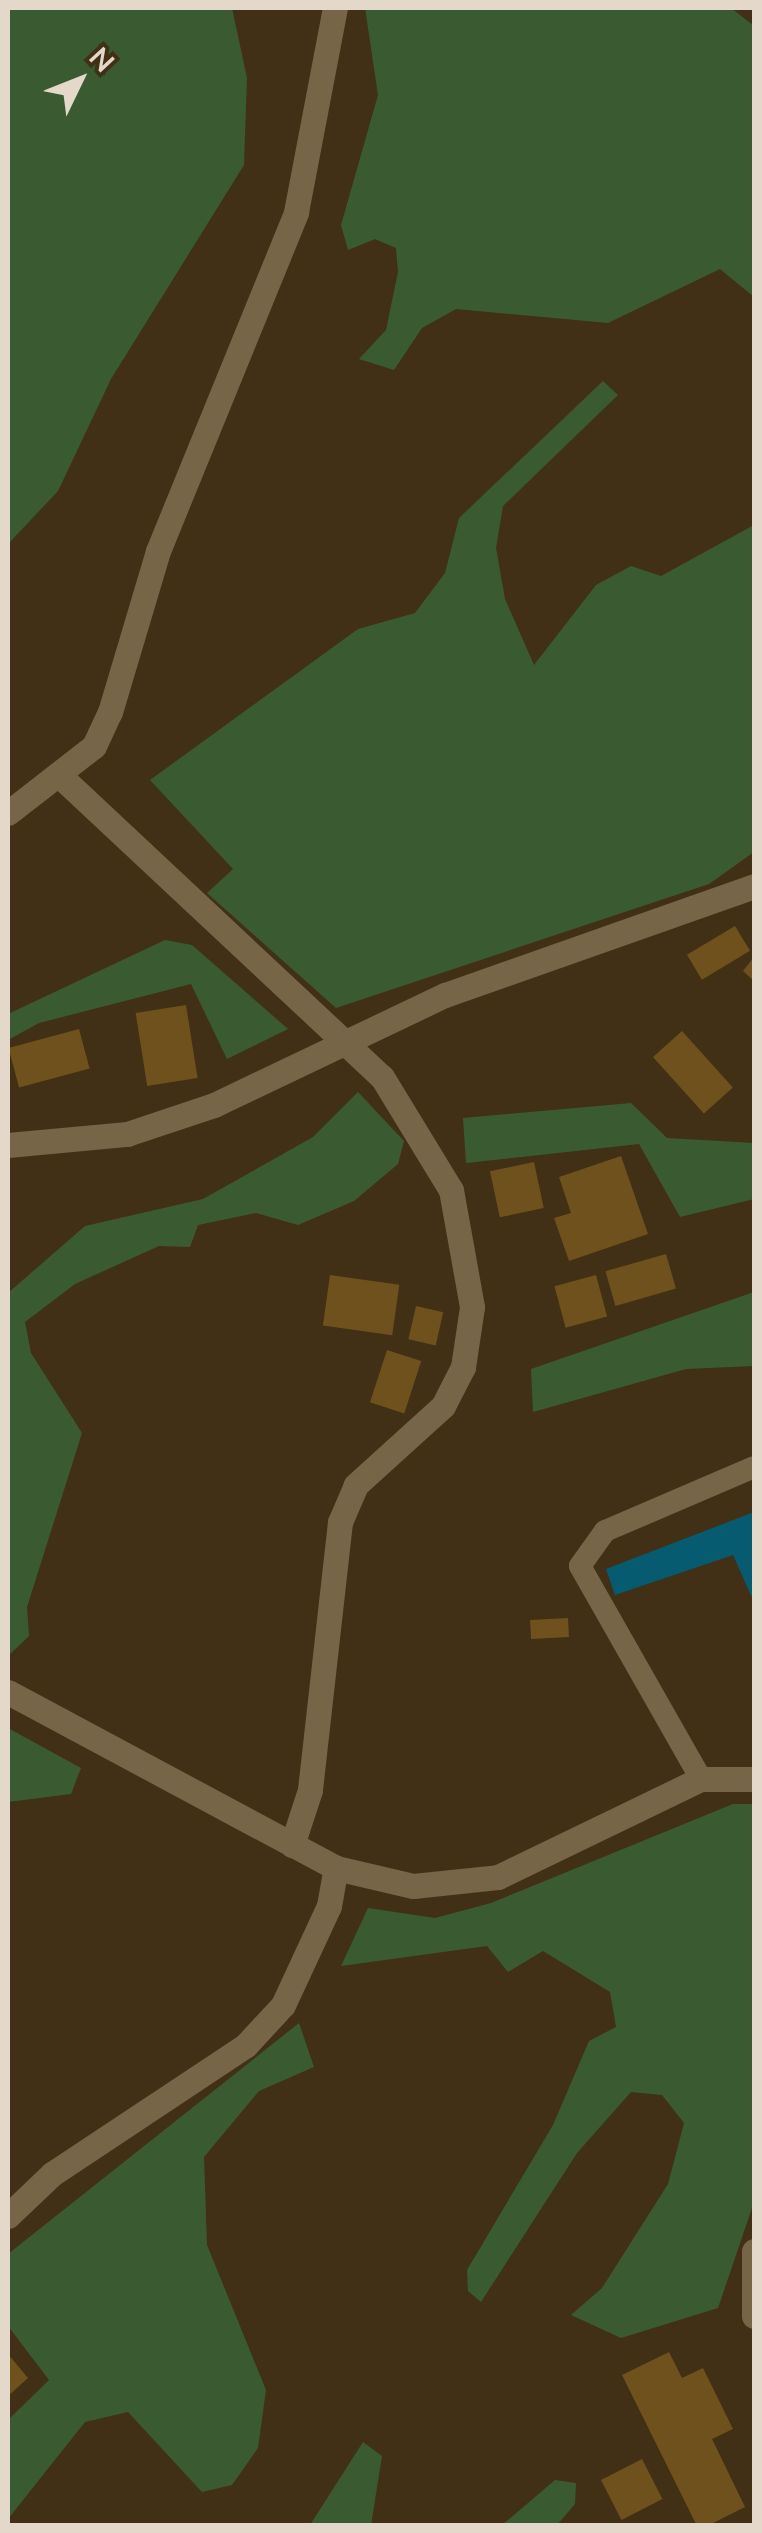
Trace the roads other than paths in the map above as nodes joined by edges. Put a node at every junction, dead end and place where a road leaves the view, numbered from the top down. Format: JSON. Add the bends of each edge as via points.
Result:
{"nodes":[{"id":1,"x":335,"y":8,"type":"edge"},
{"id":2,"x":59,"y":775,"type":"junction"},
{"id":3,"x":8,"y":813,"type":"edge"},
{"id":4,"x":754,"y":886,"type":"edge"},
{"id":5,"x":339,"y":1040,"type":"junction"},
{"id":6,"x":8,"y":1144,"type":"edge"},
{"id":7,"x":754,"y":1467,"type":"edge"},
{"id":8,"x":8,"y":1692,"type":"edge"},
{"id":9,"x":701,"y":1778,"type":"junction"},
{"id":10,"x":754,"y":1778,"type":"edge"},
{"id":11,"x":292,"y":1845,"type":"junction"},
{"id":12,"x":336,"y":1868,"type":"junction"},
{"id":13,"x":8,"y":2216,"type":"edge"},
{"id":14,"x":754,"y":2251,"type":"edge"},
{"id":15,"x":754,"y":2316,"type":"edge"}],
"edges":[{"from":1,"to":2,"type":"street","via":[[296,212],[158,550],[110,712],[94,746]]},
{"from":2,"to":3,"type":"street"},
{"from":2,"to":5,"type":"street"},
{"from":4,"to":5,"type":"street"},
{"from":5,"to":6,"type":"street","via":[[214,1105],[127,1134]]},
{"from":5,"to":11,"type":"street","via":[[416,1122],[451,1190],[472,1307],[462,1367],[444,1406],[356,1485],[340,1522],[310,1790]]},
{"from":7,"to":9,"type":"lane","via":[[605,1532],[580,1566]]},
{"from":8,"to":11,"type":"street"},
{"from":9,"to":10,"type":"street"},
{"from":9,"to":12,"type":"street","via":[[498,1877],[413,1886]]},
{"from":11,"to":12,"type":"street"},
{"from":12,"to":13,"type":"street","via":[[329,1906],[283,2006],[246,2045],[52,2174]]},
{"from":14,"to":15,"type":"street"}]}
